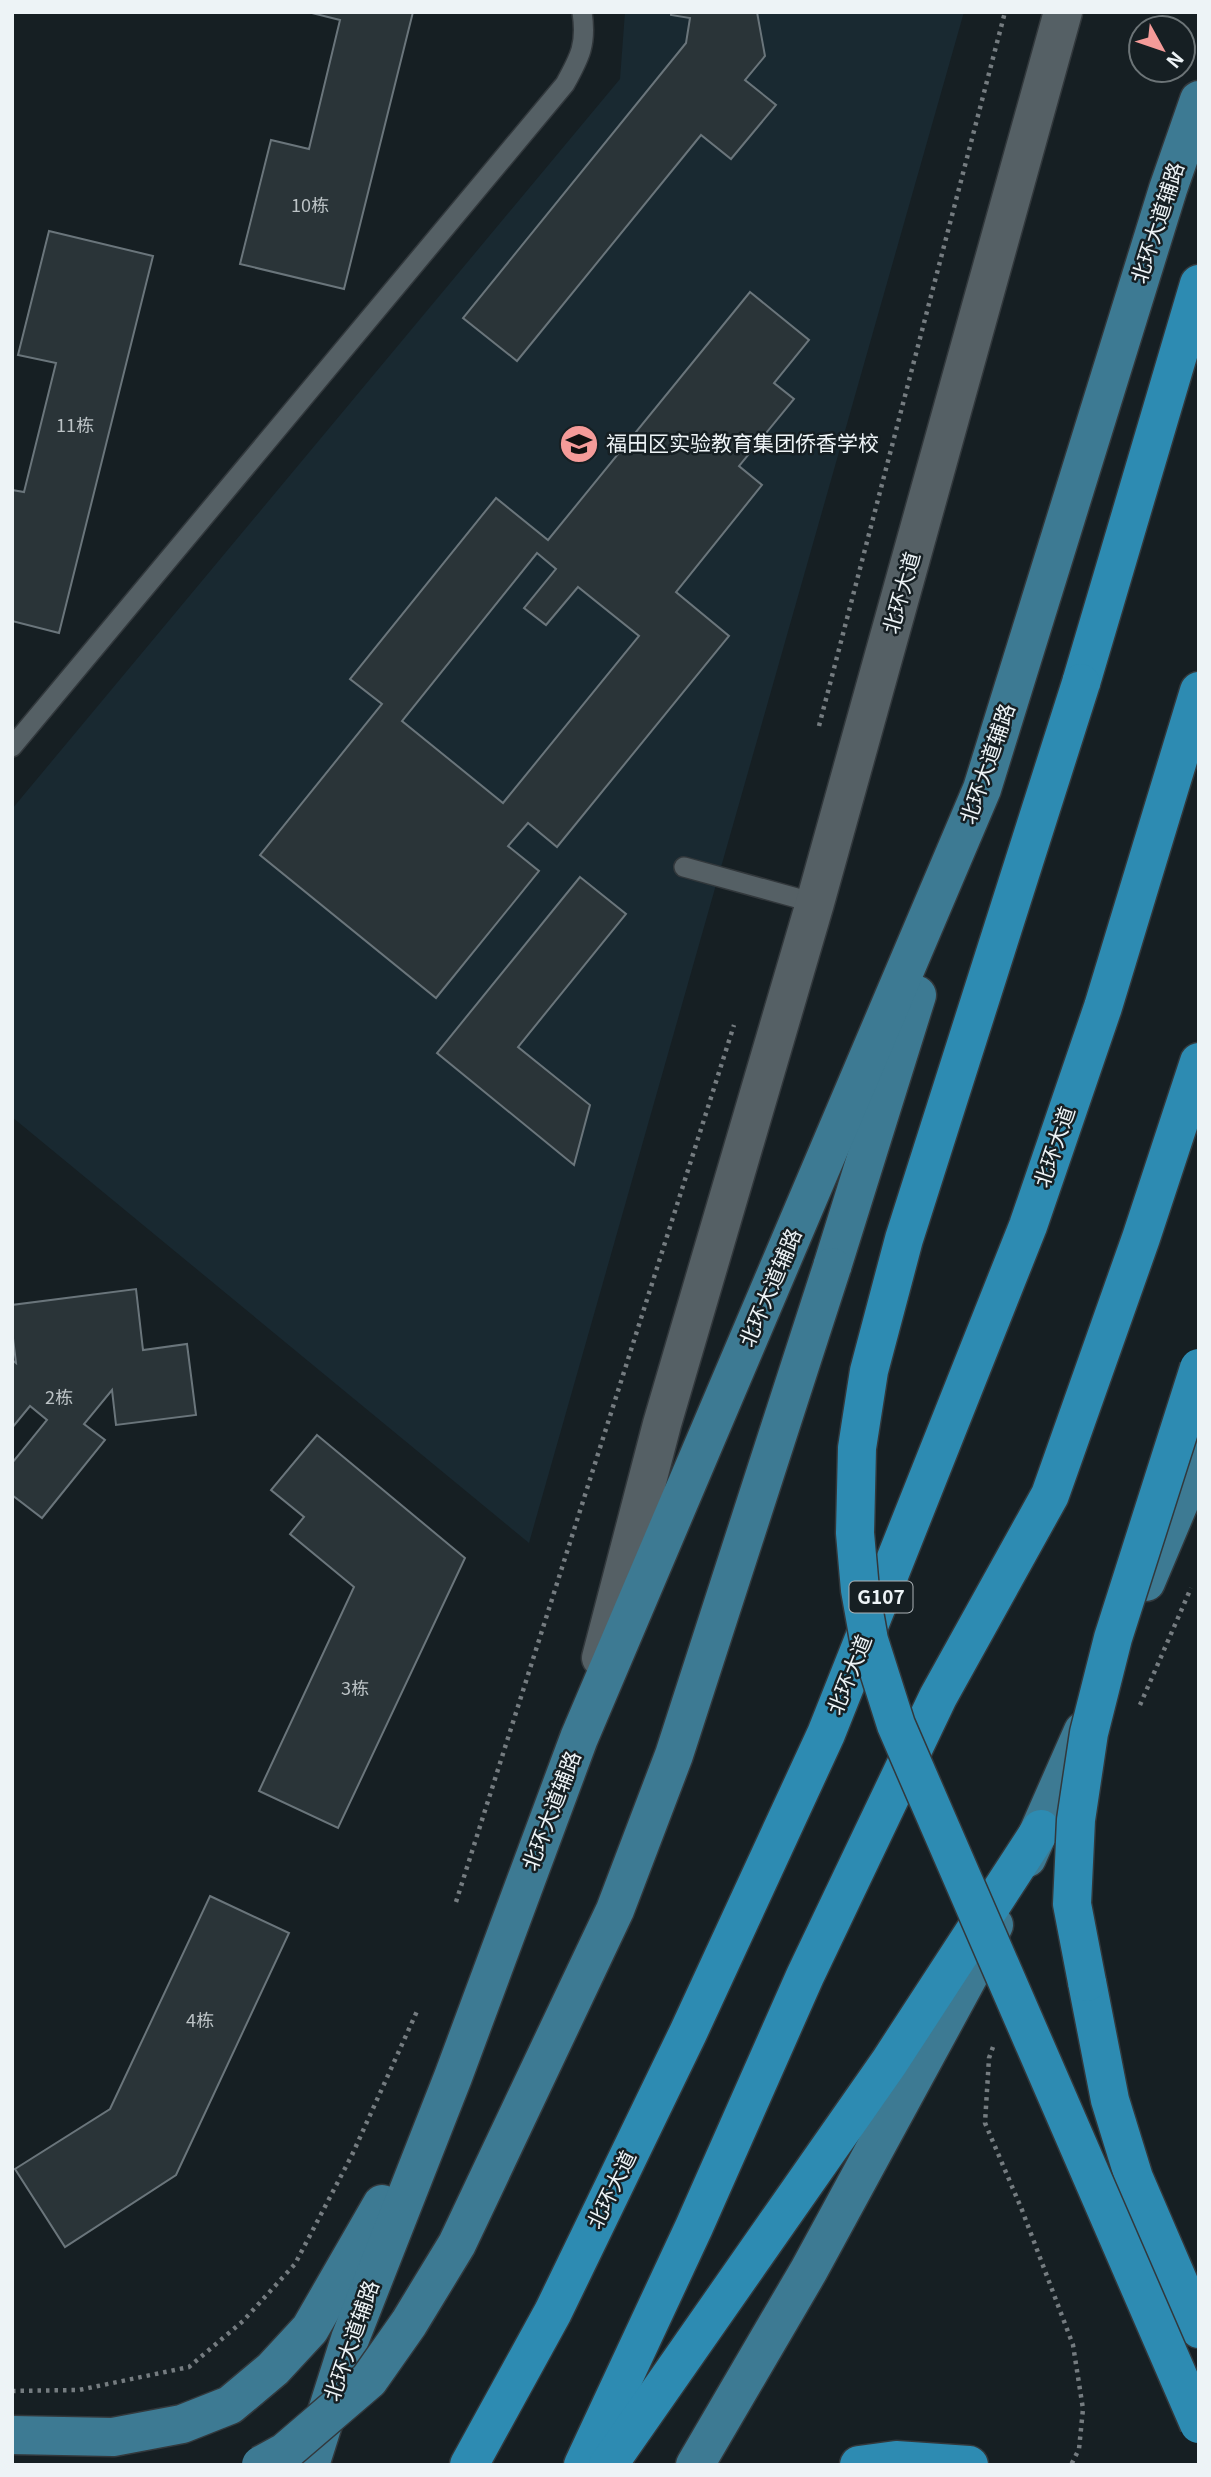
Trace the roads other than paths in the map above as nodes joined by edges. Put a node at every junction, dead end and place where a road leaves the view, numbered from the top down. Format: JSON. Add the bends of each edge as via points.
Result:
{"nodes":[{"id":1,"x":582,"y":12,"type":"edge"},
{"id":2,"x":1063,"y":12,"type":"edge"},
{"id":3,"x":1199,"y":100,"type":"edge"},
{"id":4,"x":1199,"y":284,"type":"edge"},
{"id":5,"x":1199,"y":691,"type":"edge"},
{"id":6,"x":12,"y":747,"type":"edge"},
{"id":7,"x":982,"y":789,"type":"junction"},
{"id":8,"x":684,"y":867,"type":"dead end"},
{"id":9,"x":816,"y":904,"type":"junction"},
{"id":10,"x":1199,"y":1062,"type":"edge"},
{"id":11,"x":1199,"y":1368,"type":"edge"},
{"id":12,"x":1199,"y":1456,"type":"edge"},
{"id":13,"x":579,"y":1738,"type":"junction"},
{"id":14,"x":1041,"y":1829,"type":"junction"},
{"id":15,"x":453,"y":2077,"type":"junction"},
{"id":16,"x":1199,"y":2329,"type":"edge"},
{"id":17,"x":1199,"y":2424,"type":"edge"},
{"id":18,"x":12,"y":2435,"type":"edge"},
{"id":19,"x":261,"y":2465,"type":"edge"},
{"id":20,"x":310,"y":2465,"type":"edge"},
{"id":21,"x":469,"y":2465,"type":"edge"},
{"id":22,"x":583,"y":2465,"type":"edge"},
{"id":23,"x":608,"y":2465,"type":"edge"},
{"id":24,"x":695,"y":2465,"type":"edge"},
{"id":25,"x":859,"y":2465,"type":"edge"},
{"id":26,"x":969,"y":2465,"type":"edge"}],
"edges":[{"from":1,"to":6,"type":"lane","via":[[581,54],[565,84]]},
{"from":2,"to":9,"type":"street","name":"北环大道"},
{"from":3,"to":7,"type":"main road","name":"北环大道辅路"},
{"from":4,"to":17,"type":"highway","bridge":true,"via":[[1081,684],[904,1239],[867,1384],[857,1448],[855,1533],[869,1640],[896,1726]]},
{"from":5,"to":21,"type":"highway","name":"北环大道","number":"G107","via":[[1103,1007],[1028,1226],[826,1734],[553,2312]]},
{"from":7,"to":13,"type":"main road","name":"北环大道辅路"},
{"from":7,"to":19,"type":"main road","bridge":true,"via":[[674,1755],[615,1910],[457,2244],[409,2323],[369,2380],[285,2452]]},
{"from":8,"to":9,"type":"lane"},
{"from":9,"to":13,"type":"street","name":"北环大道","via":[[662,1424]]},
{"from":10,"to":22,"type":"highway","via":[[1050,1495],[938,1697],[805,1976]]},
{"from":11,"to":16,"type":"highway","bridge":true,"via":[[1113,1638],[1089,1733],[1076,1820],[1072,1904],[1110,2100],[1134,2178]]},
{"from":12,"to":14,"type":"main road"},
{"from":13,"to":15,"type":"main road","name":"北环大道辅路"},
{"from":14,"to":23,"type":"highway","via":[[890,2062]]},
{"from":14,"to":24,"type":"main road","via":[[971,1972],[815,2258]]},
{"from":15,"to":18,"type":"main road","via":[[310,2329],[273,2369],[230,2405],[182,2424],[113,2437]]},
{"from":15,"to":20,"type":"main road","name":"北环大道辅路","via":[[350,2339]]},
{"from":25,"to":26,"type":"highway","via":[[897,2460]]}]}
